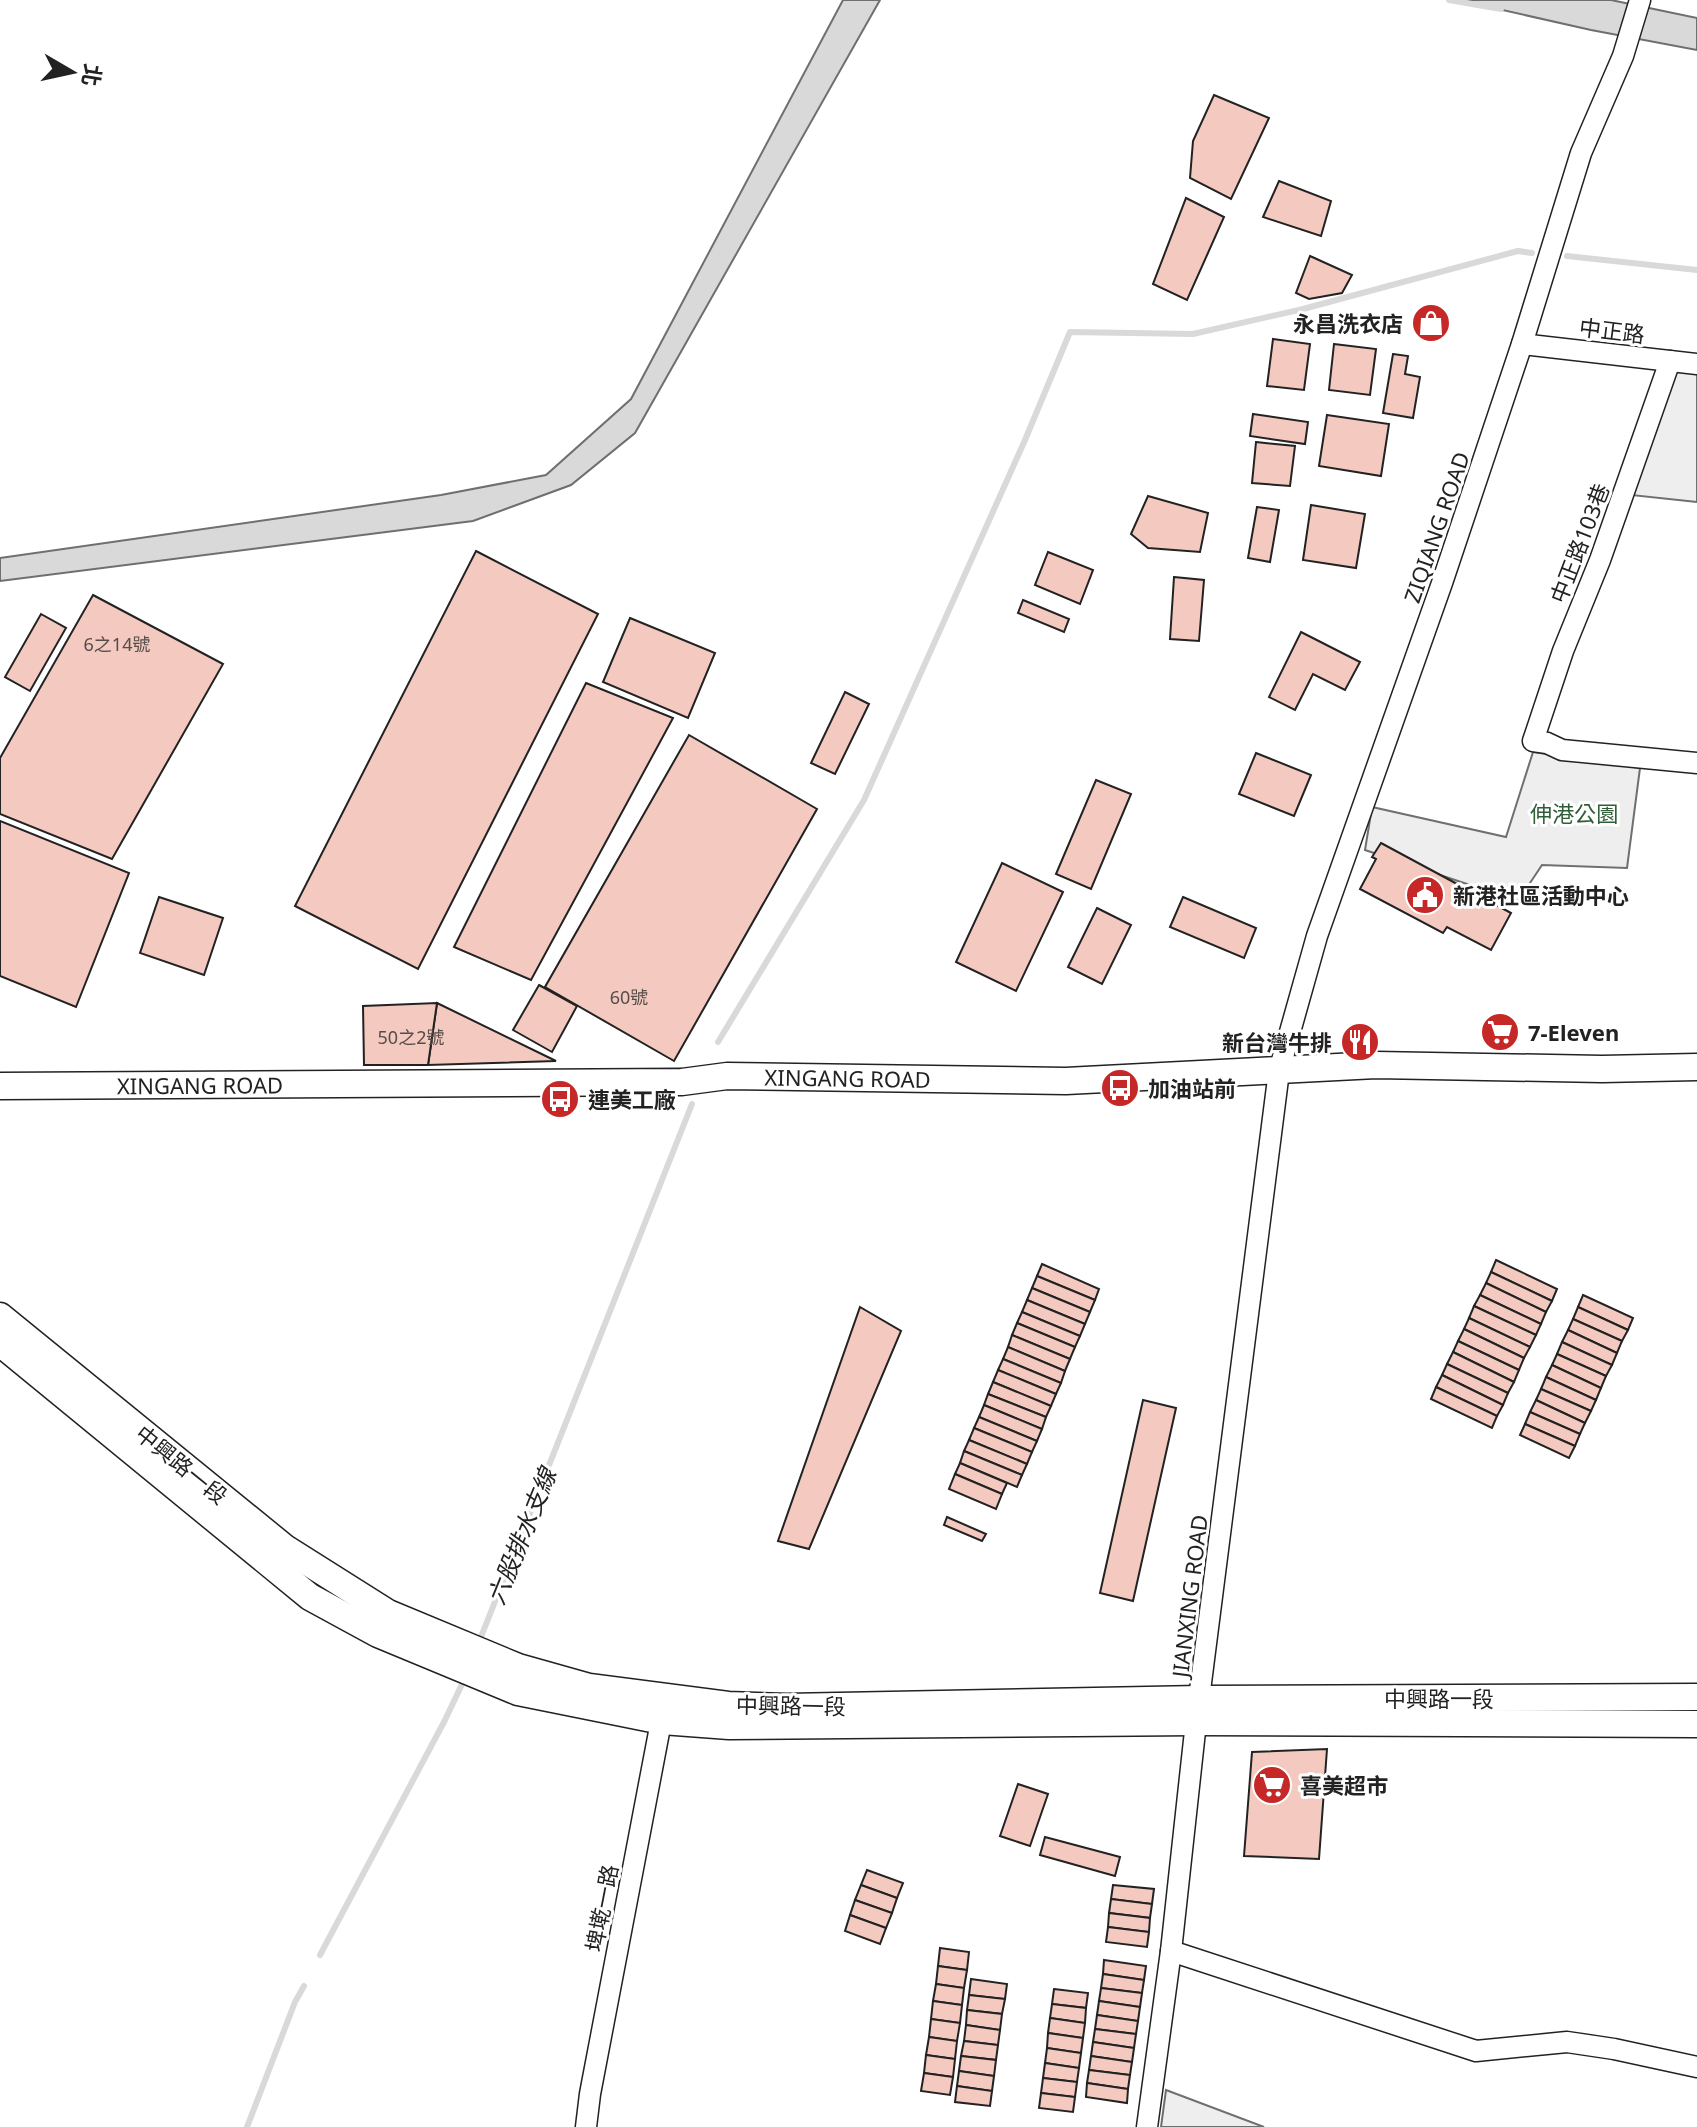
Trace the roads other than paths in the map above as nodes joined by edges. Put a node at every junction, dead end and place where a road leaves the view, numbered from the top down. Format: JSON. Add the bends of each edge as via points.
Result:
{"nodes":[{"id":1,"x":1640,"y":2,"type":"edge"},
{"id":2,"x":1522,"y":344,"type":"junction"},
{"id":3,"x":1670,"y":361,"type":"junction"},
{"id":4,"x":1697,"y":364,"type":"edge"},
{"id":5,"x":1697,"y":763,"type":"edge"},
{"id":6,"x":1697,"y":1067,"type":"edge"},
{"id":7,"x":1279,"y":1071,"type":"junction"},
{"id":8,"x":0,"y":1086,"type":"edge"},
{"id":9,"x":0,"y":1316,"type":"edge"},
{"id":10,"x":0,"y":1343,"type":"edge"},
{"id":11,"x":1697,"y":1697,"type":"edge"},
{"id":12,"x":663,"y":1710,"type":"junction"},
{"id":13,"x":1198,"y":1711,"type":"junction"},
{"id":14,"x":1697,"y":1724,"type":"edge"},
{"id":15,"x":1171,"y":1951,"type":"junction"},
{"id":16,"x":1697,"y":2067,"type":"edge"},
{"id":17,"x":586,"y":2127,"type":"edge"},
{"id":18,"x":1147,"y":2127,"type":"edge"}],
"edges":[{"from":1,"to":2,"type":"street","name":"ZIQIANG ROAD","via":[[1581,153]]},
{"from":2,"to":3,"type":"street","name":"中正路"},
{"from":2,"to":7,"type":"street","name":"ZIQIANG ROAD","via":[[1317,936]]},
{"from":3,"to":4,"type":"street","name":"中正路"},
{"from":3,"to":5,"type":"street","name":"中正路103巷","via":[[1533,741],[1562,750]]},
{"from":6,"to":7,"type":"main road","name":"XINGANG ROAD","via":[[1376,1065]]},
{"from":7,"to":8,"type":"main road","name":"XINGANG ROAD","via":[[1066,1081],[727,1076],[682,1082]]},
{"from":7,"to":13,"type":"street","name":"JIANXING ROAD"},
{"from":9,"to":12,"type":"main road","name":"中興路一段","via":[[285,1548],[388,1613],[518,1667]]},
{"from":10,"to":12,"type":"main road","name":"中興路一段","via":[[310,1597],[378,1634],[518,1692]]},
{"from":11,"to":13,"type":"main road","name":"中興路一段"},
{"from":12,"to":13,"type":"main road","name":"中興路一段","via":[[729,1726],[782,1727]]},
{"from":12,"to":17,"type":"street","name":"埤墘一路"},
{"from":13,"to":14,"type":"main road","name":"中興路一段"},
{"from":13,"to":15,"type":"street","name":"JIANXING ROAD"},
{"from":15,"to":16,"type":"street","via":[[1476,2051],[1567,2042]]},
{"from":15,"to":18,"type":"street","name":"JIANXING ROAD"}]}
